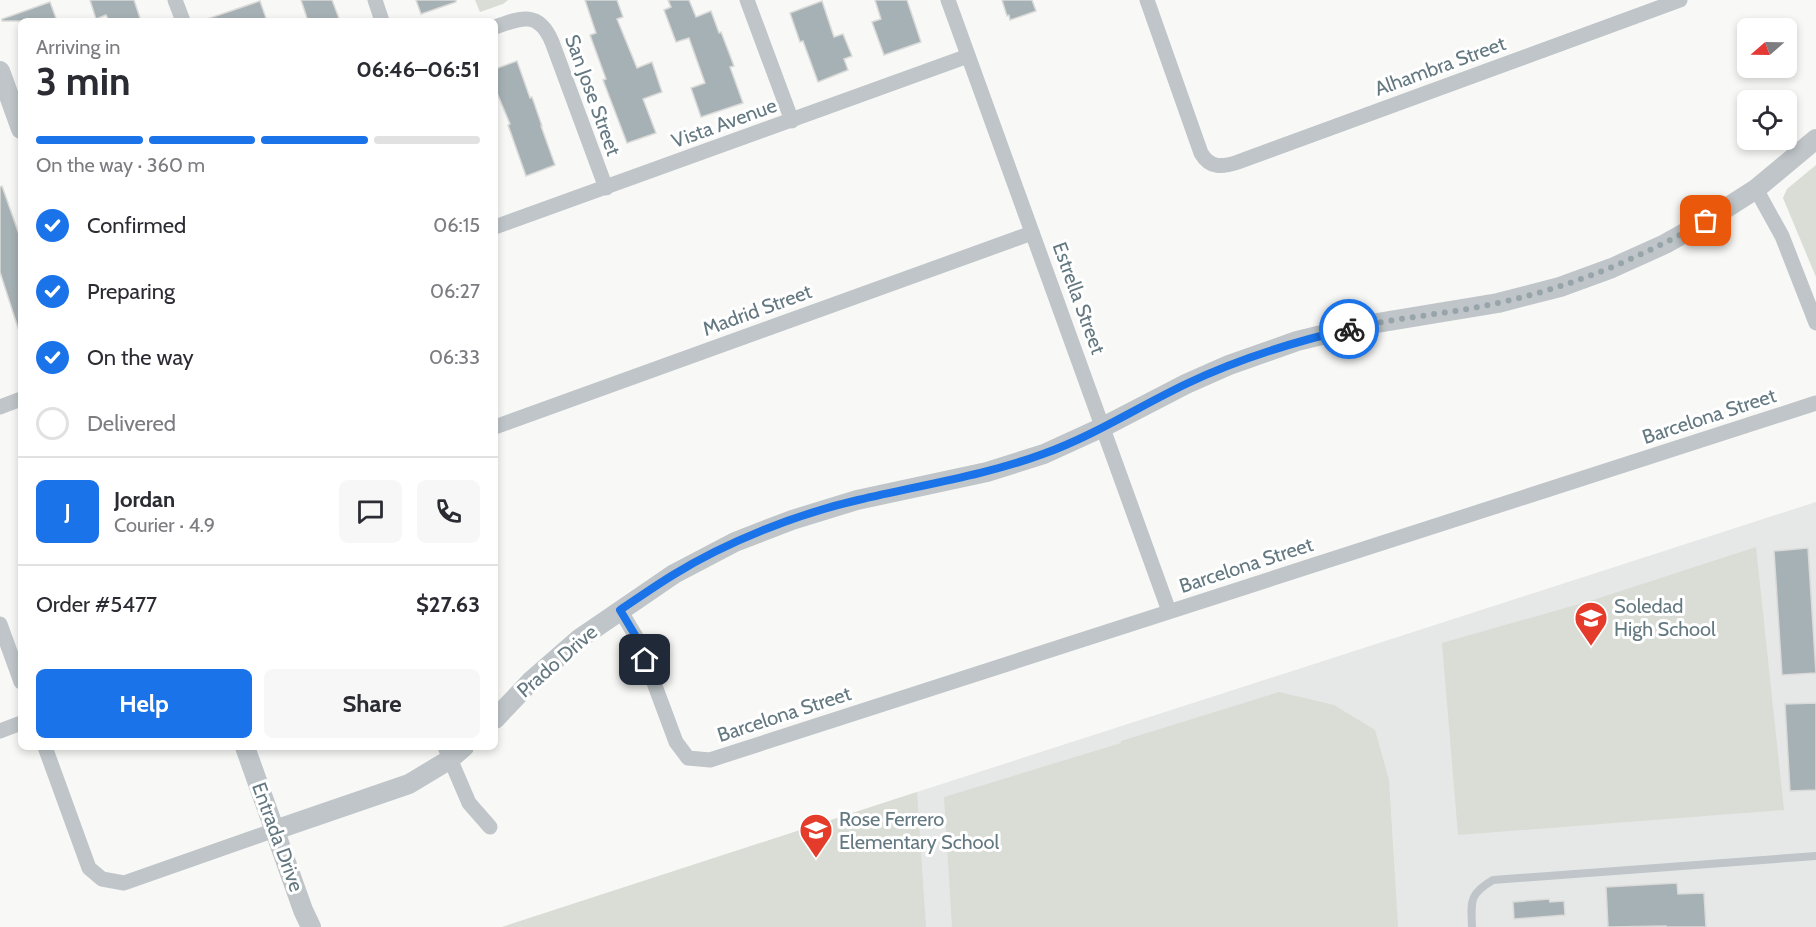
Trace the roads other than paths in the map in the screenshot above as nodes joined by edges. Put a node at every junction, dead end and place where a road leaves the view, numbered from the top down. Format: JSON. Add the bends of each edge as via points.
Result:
{"nodes":[{"id":1,"x":175,"y":0,"type":"edge"},
{"id":2,"x":375,"y":0,"type":"edge"},
{"id":3,"x":747,"y":0,"type":"edge"},
{"id":4,"x":948,"y":0,"type":"edge"},
{"id":5,"x":1147,"y":0,"type":"edge"},
{"id":6,"x":1680,"y":0,"type":"edge"},
{"id":7,"x":182,"y":18,"type":"edge"},
{"id":8,"x":381,"y":18,"type":"edge"},
{"id":9,"x":498,"y":26,"type":"edge"},
{"id":10,"x":968,"y":56,"type":"junction"},
{"id":11,"x":0,"y":70,"type":"edge"},
{"id":12,"x":18,"y":121,"type":"edge"},
{"id":13,"x":792,"y":121,"type":"junction"},
{"id":14,"x":1816,"y":139,"type":"edge"},
{"id":15,"x":606,"y":188,"type":"junction"},
{"id":16,"x":1756,"y":189,"type":"junction"},
{"id":17,"x":498,"y":226,"type":"edge"},
{"id":18,"x":1032,"y":233,"type":"junction"},
{"id":19,"x":1816,"y":322,"type":"edge"},
{"id":20,"x":18,"y":400,"type":"edge"},
{"id":21,"x":1816,"y":403,"type":"edge"},
{"id":22,"x":0,"y":407,"type":"edge"},
{"id":23,"x":498,"y":426,"type":"edge"},
{"id":24,"x":1103,"y":427,"type":"junction"},
{"id":25,"x":620,"y":610,"type":"junction"},
{"id":26,"x":1169,"y":611,"type":"junction"},
{"id":27,"x":0,"y":624,"type":"edge"},
{"id":28,"x":18,"y":674,"type":"edge"},
{"id":29,"x":498,"y":716,"type":"edge"},
{"id":30,"x":18,"y":724,"type":"edge"},
{"id":31,"x":0,"y":731,"type":"edge"},
{"id":32,"x":46,"y":750,"type":"edge"},
{"id":33,"x":246,"y":750,"type":"edge"},
{"id":34,"x":453,"y":751,"type":"edge"},
{"id":35,"x":490,"y":827,"type":"dead end"},
{"id":36,"x":275,"y":830,"type":"junction"},
{"id":37,"x":1816,"y":856,"type":"edge"},
{"id":38,"x":311,"y":927,"type":"edge"},
{"id":39,"x":1472,"y":927,"type":"edge"}],
"edges":[{"from":1,"to":7,"type":"street"},
{"from":2,"to":8,"type":"street"},
{"from":3,"to":13,"type":"street"},
{"from":4,"to":10,"type":"street","name":"Estrella Street"},
{"from":5,"to":6,"type":"street","name":"Alhambra Street","via":[[1201,153],[1207,162],[1223,166]]},
{"from":9,"to":15,"type":"street","name":"San Jose Street","via":[[523,18],[545,27]]},
{"from":10,"to":13,"type":"street","name":"Vista Avenue"},
{"from":10,"to":18,"type":"street","name":"Estrella Street"},
{"from":11,"to":12,"type":"street"},
{"from":13,"to":15,"type":"street","name":"Vista Avenue"},
{"from":14,"to":16,"type":"street","name":"Prado Drive"},
{"from":15,"to":17,"type":"street","name":"Vista Avenue"},
{"from":16,"to":19,"type":"street","via":[[1782,236]]},
{"from":16,"to":24,"type":"street","name":"Prado Drive","via":[[1675,238],[1602,272],[1498,303],[1359,326],[1297,341],[1186,384]]},
{"from":18,"to":23,"type":"street","name":"Madrid Street"},
{"from":18,"to":24,"type":"street","name":"Estrella Street"},
{"from":20,"to":22,"type":"street"},
{"from":21,"to":26,"type":"street","name":"Barcelona Street"},
{"from":24,"to":25,"type":"street","name":"Prado Drive","via":[[1044,454],[987,472],[857,500],[792,520],[735,542],[674,574]]},
{"from":24,"to":26,"type":"street","name":"Estrella Street"},
{"from":25,"to":26,"type":"street","name":"Barcelona Street","via":[[638,640],[676,742],[688,758],[710,760]]},
{"from":25,"to":29,"type":"street","name":"Prado Drive","via":[[539,673]]},
{"from":27,"to":28,"type":"street"},
{"from":30,"to":31,"type":"street"},
{"from":32,"to":36,"type":"street","via":[[89,868],[102,879],[124,883]]},
{"from":33,"to":36,"type":"street","name":"Entrada Drive"},
{"from":34,"to":35,"type":"street","via":[[469,803]]},
{"from":34,"to":36,"type":"street","via":[[409,784]]},
{"from":36,"to":38,"type":"street","name":"Entrada Drive"},
{"from":37,"to":39,"type":"lane","via":[[1493,880],[1480,888],[1471,903]]}]}
